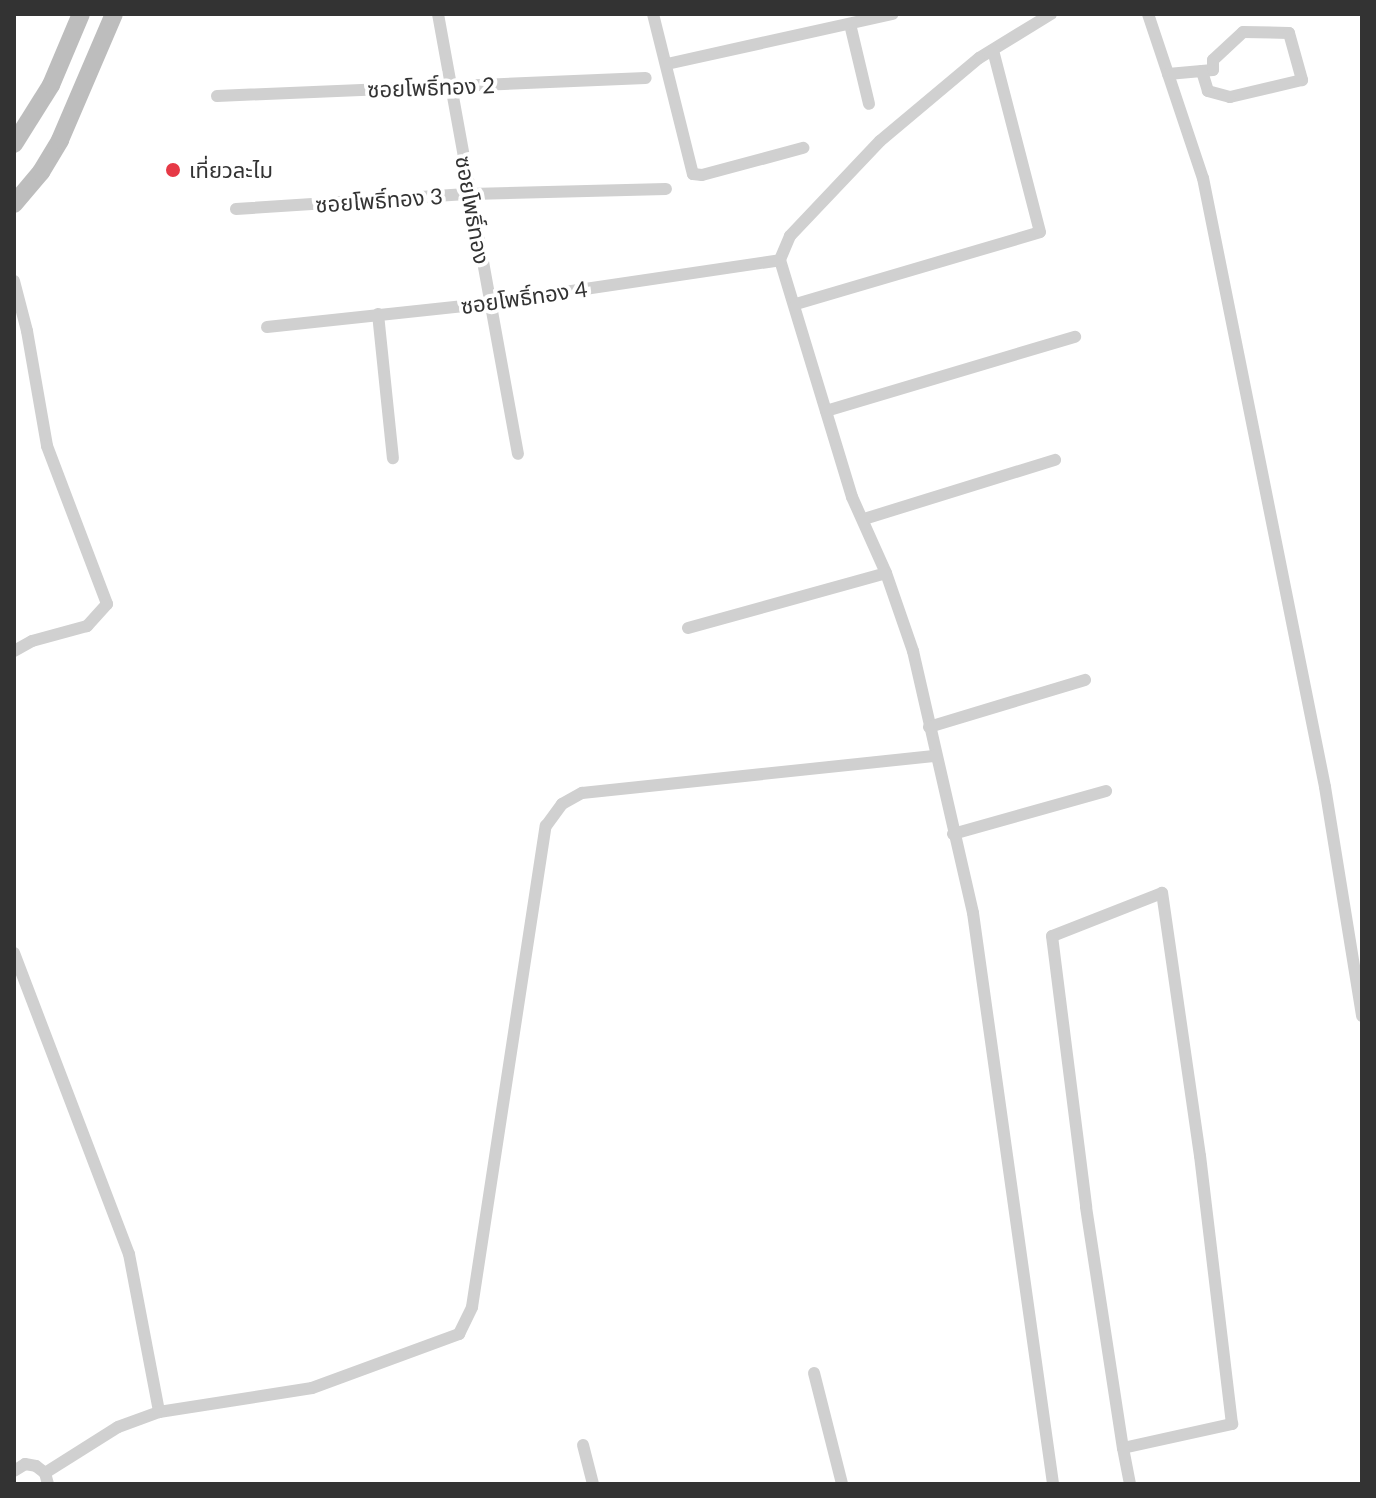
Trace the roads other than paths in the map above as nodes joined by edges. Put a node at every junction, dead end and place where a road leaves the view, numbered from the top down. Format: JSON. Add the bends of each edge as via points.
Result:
{"nodes":[{"id":1,"x":81,"y":14,"type":"edge"},
{"id":2,"x":114,"y":14,"type":"edge"},
{"id":3,"x":438,"y":14,"type":"edge"},
{"id":4,"x":653,"y":14,"type":"edge"},
{"id":5,"x":893,"y":14,"type":"edge"},
{"id":6,"x":1051,"y":14,"type":"edge"},
{"id":7,"x":1148,"y":14,"type":"edge"},
{"id":8,"x":850,"y":24,"type":"junction"},
{"id":9,"x":993,"y":50,"type":"junction"},
{"id":10,"x":667,"y":64,"type":"junction"},
{"id":11,"x":1202,"y":71,"type":"junction"},
{"id":12,"x":1168,"y":74,"type":"junction"},
{"id":13,"x":646,"y":78,"type":"dead end"},
{"id":14,"x":451,"y":86,"type":"junction"},
{"id":15,"x":217,"y":96,"type":"dead end"},
{"id":16,"x":869,"y":104,"type":"dead end"},
{"id":17,"x":14,"y":144,"type":"edge"},
{"id":18,"x":803,"y":148,"type":"dead end"},
{"id":19,"x":666,"y":189,"type":"dead end"},
{"id":20,"x":471,"y":194,"type":"junction"},
{"id":21,"x":14,"y":204,"type":"edge"},
{"id":22,"x":236,"y":209,"type":"dead end"},
{"id":23,"x":780,"y":260,"type":"junction"},
{"id":24,"x":14,"y":281,"type":"edge"},
{"id":25,"x":490,"y":303,"type":"junction"},
{"id":26,"x":796,"y":304,"type":"junction"},
{"id":27,"x":378,"y":314,"type":"junction"},
{"id":28,"x":267,"y":327,"type":"dead end"},
{"id":29,"x":1075,"y":337,"type":"dead end"},
{"id":30,"x":826,"y":411,"type":"junction"},
{"id":31,"x":518,"y":454,"type":"dead end"},
{"id":32,"x":393,"y":458,"type":"dead end"},
{"id":33,"x":1055,"y":460,"type":"dead end"},
{"id":34,"x":864,"y":519,"type":"junction"},
{"id":35,"x":886,"y":573,"type":"junction"},
{"id":36,"x":688,"y":628,"type":"dead end"},
{"id":37,"x":14,"y":651,"type":"edge"},
{"id":38,"x":1085,"y":680,"type":"dead end"},
{"id":39,"x":929,"y":727,"type":"junction"},
{"id":40,"x":936,"y":756,"type":"junction"},
{"id":41,"x":1106,"y":791,"type":"dead end"},
{"id":42,"x":953,"y":834,"type":"junction"},
{"id":43,"x":14,"y":953,"type":"edge"},
{"id":44,"x":1362,"y":1016,"type":"edge"},
{"id":45,"x":814,"y":1373,"type":"dead end"},
{"id":46,"x":159,"y":1412,"type":"junction"},
{"id":47,"x":583,"y":1445,"type":"dead end"},
{"id":48,"x":1123,"y":1448,"type":"junction"},
{"id":49,"x":16,"y":1465,"type":"edge"},
{"id":50,"x":46,"y":1478,"type":"edge"},
{"id":51,"x":593,"y":1484,"type":"edge"},
{"id":52,"x":842,"y":1484,"type":"edge"},
{"id":53,"x":1053,"y":1484,"type":"edge"},
{"id":54,"x":1130,"y":1484,"type":"edge"}],
"edges":[{"from":1,"to":17,"type":"main road","via":[[51,85]]},
{"from":2,"to":21,"type":"main road","via":[[60,140]]},
{"from":3,"to":14,"type":"street","name":"ซอยโพธิ์ทอง"},
{"from":4,"to":10,"type":"street"},
{"from":5,"to":8,"type":"street"},
{"from":6,"to":9,"type":"street"},
{"from":7,"to":12,"type":"street"},
{"from":8,"to":10,"type":"street"},
{"from":8,"to":16,"type":"street"},
{"from":9,"to":23,"type":"street","via":[[880,141],[790,236]]},
{"from":9,"to":26,"type":"street","via":[[1040,232]]},
{"from":10,"to":18,"type":"street","via":[[693,174]]},
{"from":11,"to":11,"type":"street","via":[[1213,70],[1213,60],[1243,32],[1289,33],[1302,80],[1230,97],[1208,91]]},
{"from":11,"to":12,"type":"street"},
{"from":12,"to":44,"type":"street","via":[[1203,178],[1325,787]]},
{"from":13,"to":14,"type":"street","name":"ซอยโพธิ์ทอง 2"},
{"from":14,"to":15,"type":"street","name":"ซอยโพธิ์ทอง 2"},
{"from":14,"to":20,"type":"street","name":"ซอยโพธิ์ทอง"},
{"from":19,"to":20,"type":"street","name":"ซอยโพธิ์ทอง 3"},
{"from":20,"to":22,"type":"street","name":"ซอยโพธิ์ทอง 3"},
{"from":20,"to":25,"type":"street","name":"ซอยโพธิ์ทอง"},
{"from":23,"to":25,"type":"street","name":"ซอยโพธิ์ทอง 4"},
{"from":23,"to":26,"type":"street"},
{"from":24,"to":37,"type":"street","via":[[47,446],[107,604],[87,626]]},
{"from":25,"to":27,"type":"street","name":"ซอยโพธิ์ทอง 4"},
{"from":25,"to":31,"type":"street","name":"ซอยโพธิ์ทอง"},
{"from":26,"to":30,"type":"street"},
{"from":27,"to":28,"type":"street","name":"ซอยโพธิ์ทอง 4"},
{"from":27,"to":32,"type":"street"},
{"from":29,"to":30,"type":"street"},
{"from":30,"to":34,"type":"street","via":[[852,497]]},
{"from":33,"to":34,"type":"street"},
{"from":34,"to":35,"type":"street"},
{"from":35,"to":36,"type":"street"},
{"from":35,"to":39,"type":"street","via":[[913,651]]},
{"from":38,"to":39,"type":"street"},
{"from":39,"to":40,"type":"street"},
{"from":40,"to":42,"type":"street"},
{"from":40,"to":46,"type":"street","via":[[582,793],[562,804],[546,826],[472,1307],[459,1334],[312,1388]]},
{"from":41,"to":42,"type":"street"},
{"from":42,"to":53,"type":"street","via":[[973,913]]},
{"from":43,"to":46,"type":"street","via":[[129,1254]]},
{"from":45,"to":52,"type":"street"},
{"from":46,"to":50,"type":"street","via":[[118,1427]]},
{"from":47,"to":51,"type":"street"},
{"from":48,"to":48,"type":"street","via":[[1052,936],[1162,893],[1232,1424]]},
{"from":48,"to":54,"type":"street"},
{"from":49,"to":50,"type":"street","via":[[31,1464]]}]}
